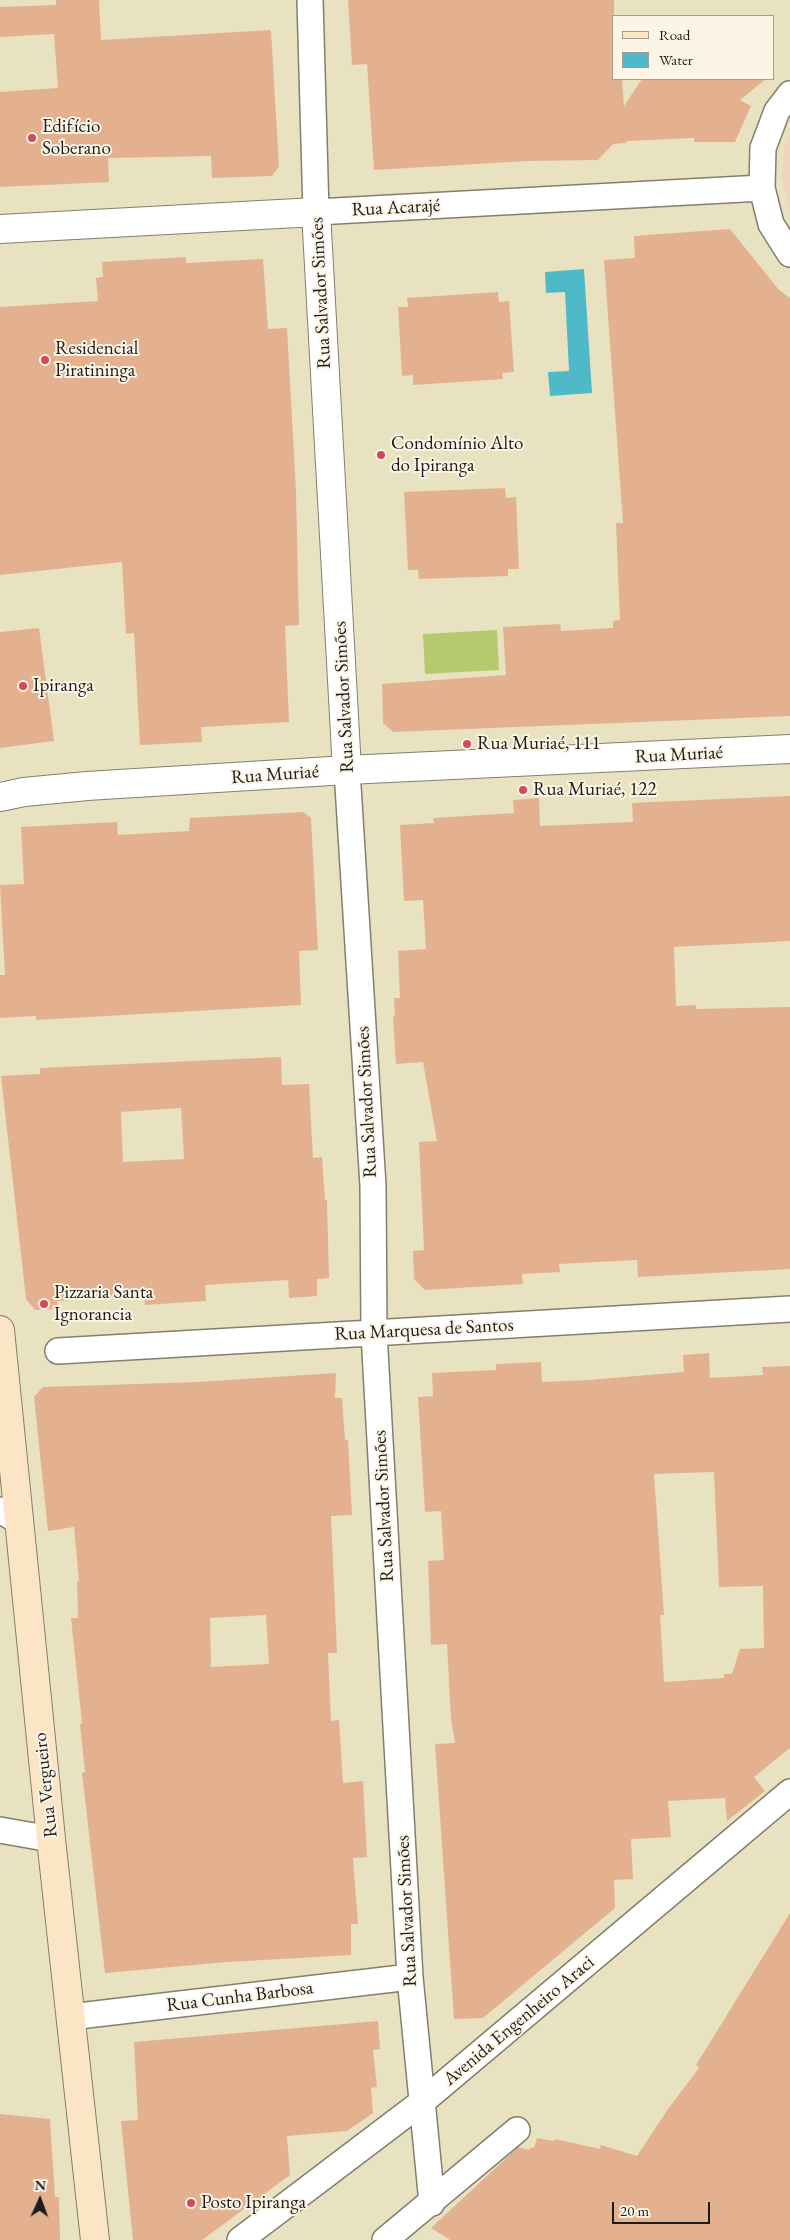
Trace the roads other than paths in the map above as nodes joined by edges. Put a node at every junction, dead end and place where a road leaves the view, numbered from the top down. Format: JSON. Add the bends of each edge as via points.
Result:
{"nodes":[{"id":1,"x":310,"y":0,"type":"edge"},
{"id":2,"x":790,"y":94,"type":"edge"},
{"id":3,"x":762,"y":188,"type":"junction"},
{"id":4,"x":316,"y":212,"type":"junction"},
{"id":5,"x":0,"y":229,"type":"edge"},
{"id":6,"x":790,"y":254,"type":"edge"},
{"id":7,"x":790,"y":749,"type":"edge"},
{"id":8,"x":348,"y":770,"type":"junction"},
{"id":9,"x":0,"y":797,"type":"edge"},
{"id":10,"x":790,"y":1309,"type":"edge"},
{"id":11,"x":0,"y":1330,"type":"edge"},
{"id":12,"x":374,"y":1333,"type":"junction"},
{"id":13,"x":58,"y":1350,"type":"dead end"},
{"id":14,"x":7,"y":1462,"type":"edge"},
{"id":15,"x":9,"y":1515,"type":"edge"},
{"id":16,"x":790,"y":1792,"type":"edge"},
{"id":17,"x":0,"y":1830,"type":"edge"},
{"id":18,"x":51,"y":1839,"type":"junction"},
{"id":19,"x":410,"y":1977,"type":"junction"},
{"id":20,"x":70,"y":2017,"type":"junction"},
{"id":21,"x":422,"y":2102,"type":"junction"},
{"id":22,"x":517,"y":2130,"type":"dead end"},
{"id":23,"x":432,"y":2203,"type":"junction"},
{"id":24,"x":95,"y":2240,"type":"edge"},
{"id":25,"x":240,"y":2240,"type":"edge"},
{"id":26,"x":385,"y":2240,"type":"edge"}],
"edges":[{"from":1,"to":4,"type":"street","name":"Rua Salvador Simões"},
{"from":2,"to":3,"type":"street","via":[[777,111],[763,148]]},
{"from":3,"to":4,"type":"street","name":"Rua Acarajé"},
{"from":3,"to":6,"type":"street","via":[[772,224]]},
{"from":4,"to":5,"type":"street","name":"Rua Acarajé"},
{"from":4,"to":8,"type":"street","name":"Rua Salvador Simões"},
{"from":7,"to":8,"type":"street","name":"Rua Muriaé"},
{"from":8,"to":9,"type":"street","name":"Rua Muriaé","via":[[87,786]]},
{"from":8,"to":12,"type":"street","name":"Rua Salvador Simões","via":[[372,1186]]},
{"from":10,"to":12,"type":"street","name":"Rua Marquesa de Santos"},
{"from":11,"to":14,"type":"main road","name":"Rua Vergueiro"},
{"from":12,"to":13,"type":"street","name":"Rua Marquesa de Santos"},
{"from":12,"to":19,"type":"street","name":"Rua Salvador Simões"},
{"from":14,"to":15,"type":"main road","name":"Rua Vergueiro"},
{"from":15,"to":18,"type":"main road","name":"Rua Vergueiro"},
{"from":16,"to":21,"type":"street","name":"Avenida Engenheiro Araci"},
{"from":17,"to":18,"type":"street"},
{"from":18,"to":20,"type":"main road","name":"Rua Vergueiro"},
{"from":19,"to":20,"type":"street","name":"Rua Cunha Barbosa"},
{"from":19,"to":21,"type":"street","name":"Rua Salvador Simões"},
{"from":20,"to":24,"type":"main road","name":"Rua Vergueiro"},
{"from":21,"to":23,"type":"street","name":"Rua Salvador Simões"},
{"from":21,"to":25,"type":"street","name":"Avenida Engenheiro Araci"},
{"from":22,"to":23,"type":"street"},
{"from":23,"to":26,"type":"street"}]}
